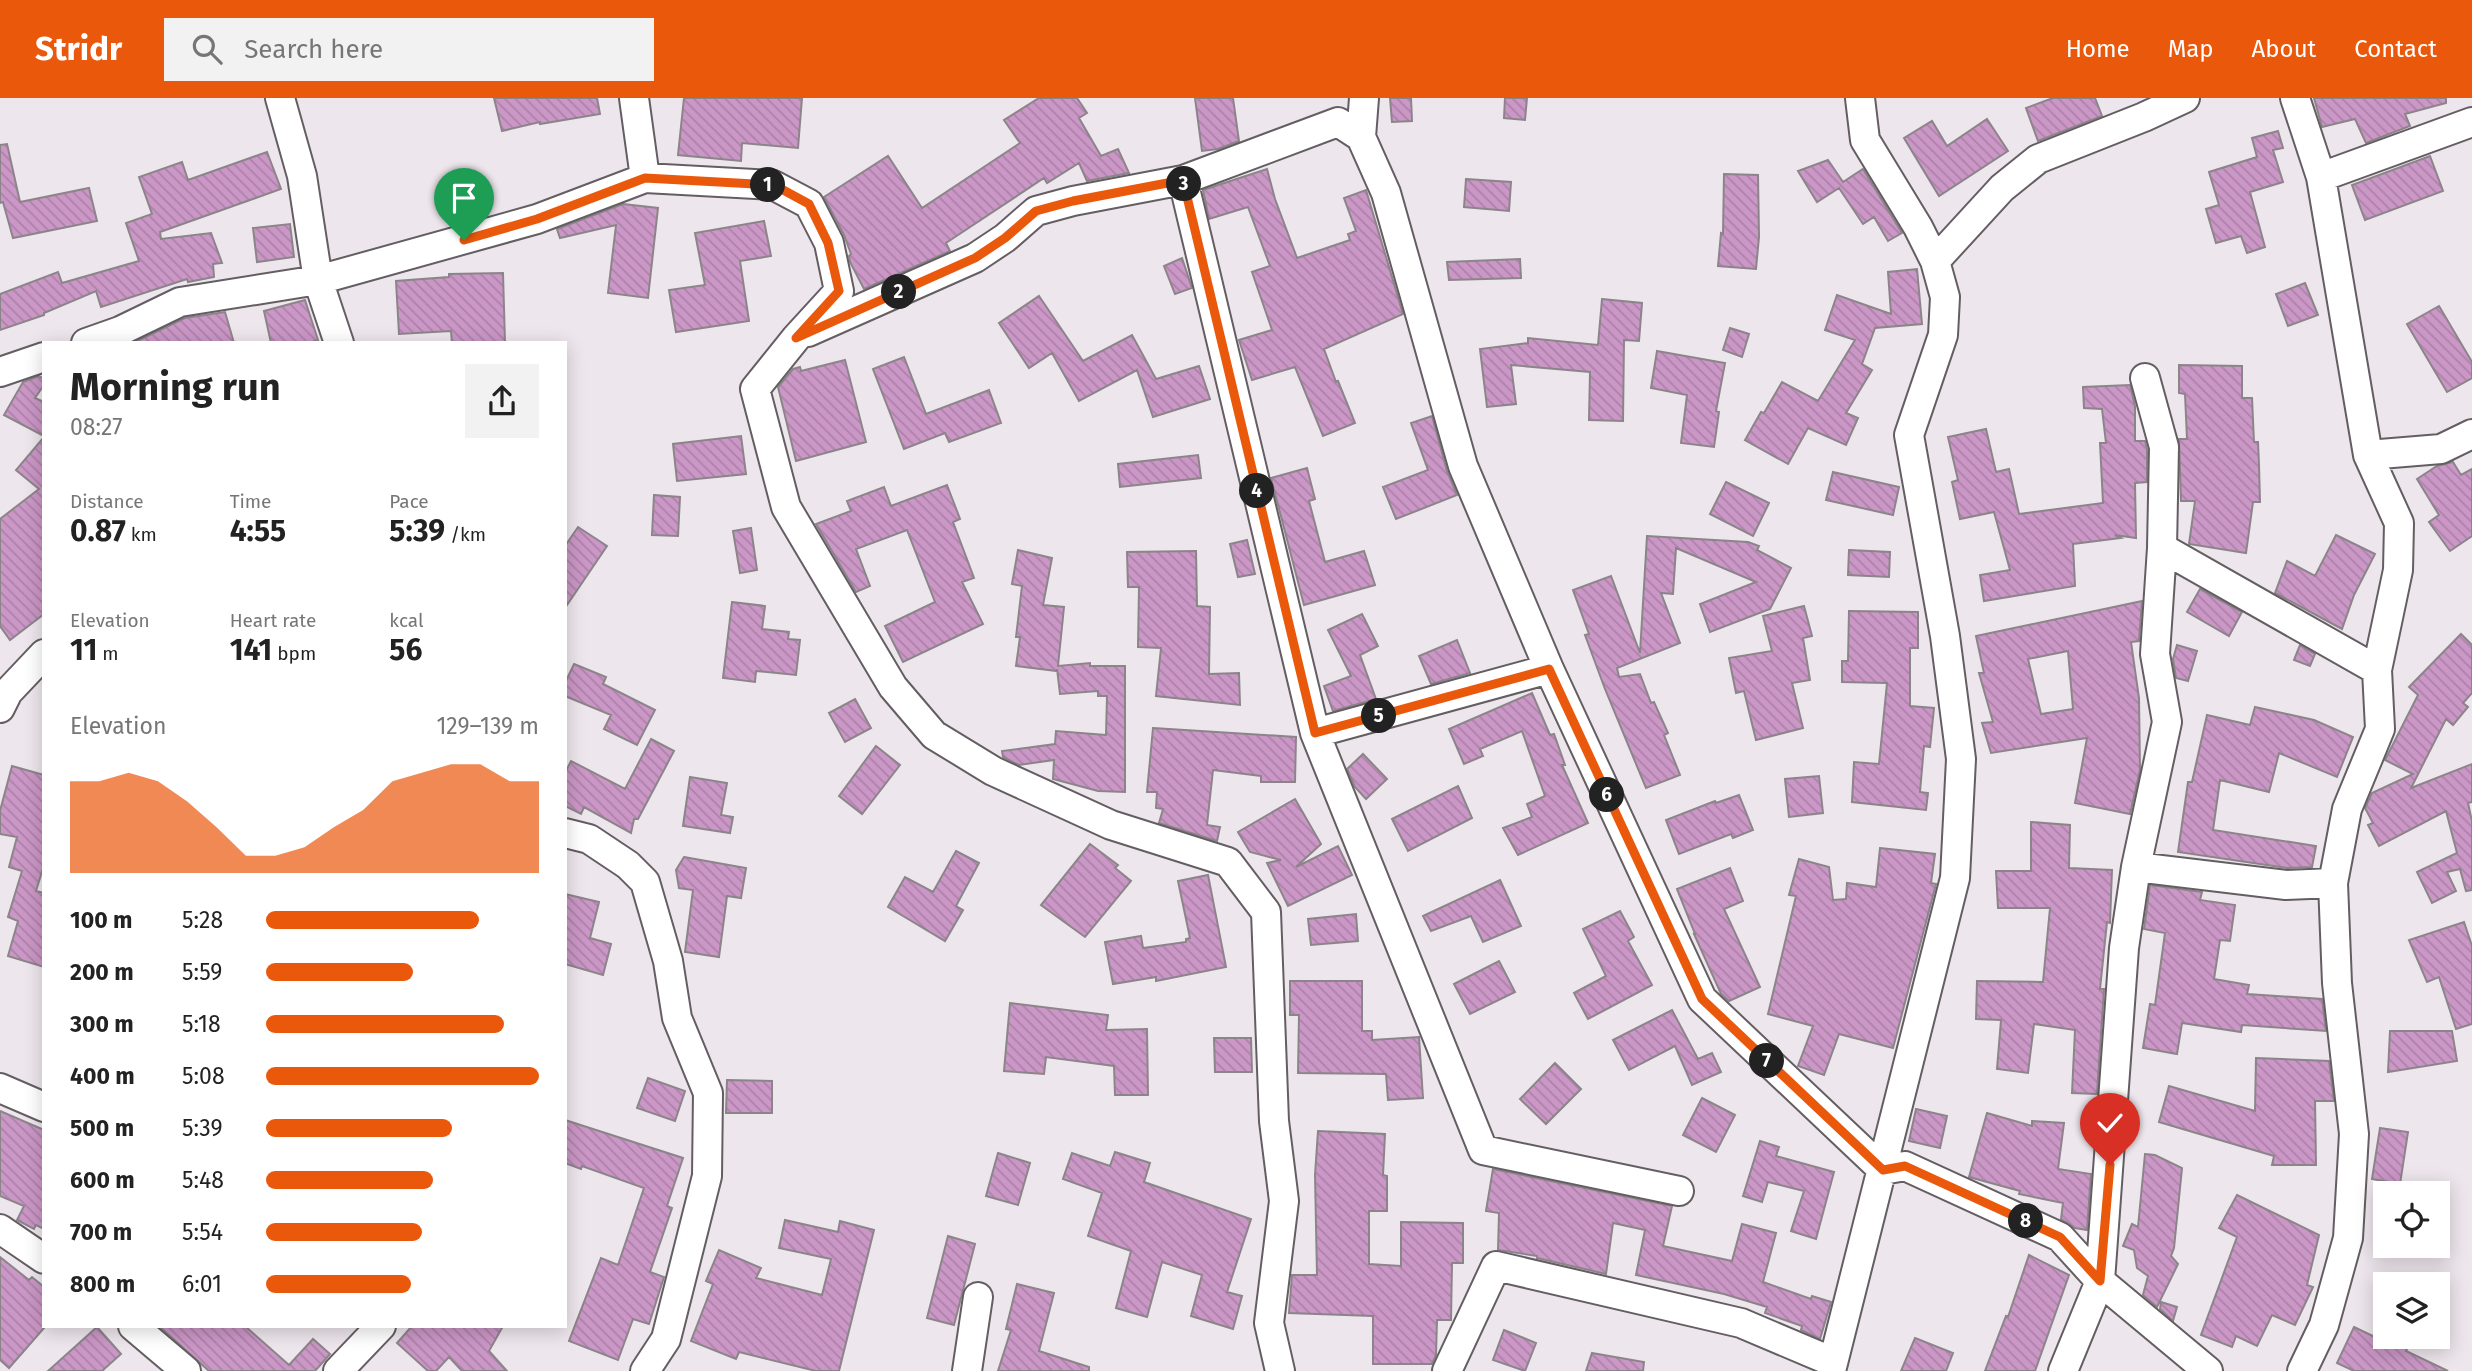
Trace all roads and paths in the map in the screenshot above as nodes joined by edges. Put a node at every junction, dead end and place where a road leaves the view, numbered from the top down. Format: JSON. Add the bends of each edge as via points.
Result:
{"nodes":[{"id":1,"x":280,"y":98,"type":"edge"},
{"id":2,"x":634,"y":98,"type":"edge"},
{"id":3,"x":1364,"y":98,"type":"edge"},
{"id":4,"x":1860,"y":98,"type":"edge"},
{"id":5,"x":2185,"y":98,"type":"edge"},
{"id":6,"x":2295,"y":98,"type":"edge"},
{"id":7,"x":2472,"y":122,"type":"edge"},
{"id":8,"x":1361,"y":137,"type":"junction"},
{"id":9,"x":2321,"y":177,"type":"junction"},
{"id":10,"x":645,"y":178,"type":"junction"},
{"id":11,"x":1183,"y":180,"type":"junction"},
{"id":12,"x":1935,"y":261,"type":"junction"},
{"id":13,"x":317,"y":280,"type":"junction"},
{"id":14,"x":796,"y":338,"type":"junction"},
{"id":15,"x":92,"y":341,"type":"edge"},
{"id":16,"x":338,"y":341,"type":"edge"},
{"id":17,"x":42,"y":358,"type":"edge"},
{"id":18,"x":0,"y":372,"type":"edge"},
{"id":19,"x":2145,"y":378,"type":"dead end"},
{"id":20,"x":2472,"y":434,"type":"edge"},
{"id":21,"x":2368,"y":455,"type":"junction"},
{"id":22,"x":2162,"y":548,"type":"junction"},
{"id":23,"x":42,"y":656,"type":"edge"},
{"id":24,"x":1549,"y":669,"type":"junction"},
{"id":25,"x":2377,"y":670,"type":"junction"},
{"id":26,"x":3,"y":695,"type":"edge"},
{"id":27,"x":1315,"y":733,"type":"junction"},
{"id":28,"x":567,"y":833,"type":"edge"},
{"id":29,"x":2136,"y":867,"type":"junction"},
{"id":30,"x":2333,"y":883,"type":"junction"},
{"id":31,"x":0,"y":1088,"type":"edge"},
{"id":32,"x":42,"y":1106,"type":"edge"},
{"id":33,"x":1883,"y":1170,"type":"junction"},
{"id":34,"x":1679,"y":1191,"type":"dead end"},
{"id":35,"x":0,"y":1229,"type":"edge"},
{"id":36,"x":42,"y":1258,"type":"edge"},
{"id":37,"x":2100,"y":1281,"type":"junction"},
{"id":38,"x":978,"y":1297,"type":"dead end"},
{"id":39,"x":135,"y":1328,"type":"edge"},
{"id":40,"x":379,"y":1328,"type":"edge"},
{"id":41,"x":1832,"y":1367,"type":"edge"},
{"id":42,"x":186,"y":1371,"type":"edge"},
{"id":43,"x":338,"y":1371,"type":"edge"},
{"id":44,"x":645,"y":1371,"type":"edge"},
{"id":45,"x":967,"y":1371,"type":"edge"},
{"id":46,"x":1280,"y":1371,"type":"edge"},
{"id":47,"x":1447,"y":1371,"type":"edge"},
{"id":48,"x":2063,"y":1371,"type":"edge"},
{"id":49,"x":2208,"y":1371,"type":"edge"},
{"id":50,"x":2302,"y":1371,"type":"edge"}],
"edges":[{"from":1,"to":13,"type":"street","via":[[302,176]]},
{"from":2,"to":10,"type":"street"},
{"from":3,"to":8,"type":"street"},
{"from":4,"to":12,"type":"street","via":[[1865,140]]},
{"from":5,"to":12,"type":"street","via":[[2038,159],[2002,188]]},
{"from":6,"to":9,"type":"street"},
{"from":7,"to":9,"type":"street"},
{"from":8,"to":11,"type":"street","via":[[1338,122]]},
{"from":8,"to":24,"type":"street","via":[[1386,193],[1463,466]]},
{"from":9,"to":21,"type":"street"},
{"from":10,"to":13,"type":"street","via":[[537,219]]},
{"from":10,"to":14,"type":"street","via":[[774,185],[809,204],[828,243],[839,291]]},
{"from":11,"to":14,"type":"street","via":[[1036,211],[975,258]]},
{"from":11,"to":27,"type":"street"},
{"from":12,"to":33,"type":"street","via":[[1945,297],[1943,335],[1909,435],[1945,636],[1961,760],[1955,878]]},
{"from":13,"to":15,"type":"street","via":[[180,302]]},
{"from":13,"to":16,"type":"street"},
{"from":14,"to":46,"type":"street","via":[[755,388],[786,507],[893,687],[934,735],[993,771],[1111,825],[1228,863],[1266,912],[1274,1121],[1284,1201],[1269,1323]]},
{"from":17,"to":18,"type":"street"},
{"from":19,"to":22,"type":"street","via":[[2164,447]]},
{"from":20,"to":21,"type":"street","via":[[2441,449]]},
{"from":21,"to":25,"type":"street","via":[[2399,523],[2398,570]]},
{"from":22,"to":25,"type":"street"},
{"from":22,"to":29,"type":"street","via":[[2155,654],[2167,722]]},
{"from":23,"to":26,"type":"street"},
{"from":24,"to":27,"type":"street"},
{"from":24,"to":33,"type":"street","via":[[1702,999]]},
{"from":25,"to":30,"type":"street","via":[[2380,730],[2347,809]]},
{"from":27,"to":34,"type":"street","via":[[1483,1150]]},
{"from":28,"to":44,"type":"street","via":[[589,839],[628,865],[645,883],[668,961],[677,1018],[708,1093],[708,1176],[666,1339]]},
{"from":29,"to":30,"type":"street","via":[[2286,886]]},
{"from":29,"to":37,"type":"street","via":[[2124,948]]},
{"from":30,"to":50,"type":"street","via":[[2337,983],[2354,1135],[2348,1238],[2324,1325]]},
{"from":31,"to":32,"type":"street"},
{"from":33,"to":37,"type":"street","via":[[1905,1166],[2060,1237]]},
{"from":33,"to":41,"type":"street"},
{"from":35,"to":36,"type":"street"},
{"from":37,"to":48,"type":"street"},
{"from":37,"to":49,"type":"street"},
{"from":38,"to":45,"type":"street"},
{"from":39,"to":42,"type":"street"},
{"from":40,"to":43,"type":"street"},
{"from":41,"to":47,"type":"street","via":[[1741,1323],[1496,1266]]}]}
